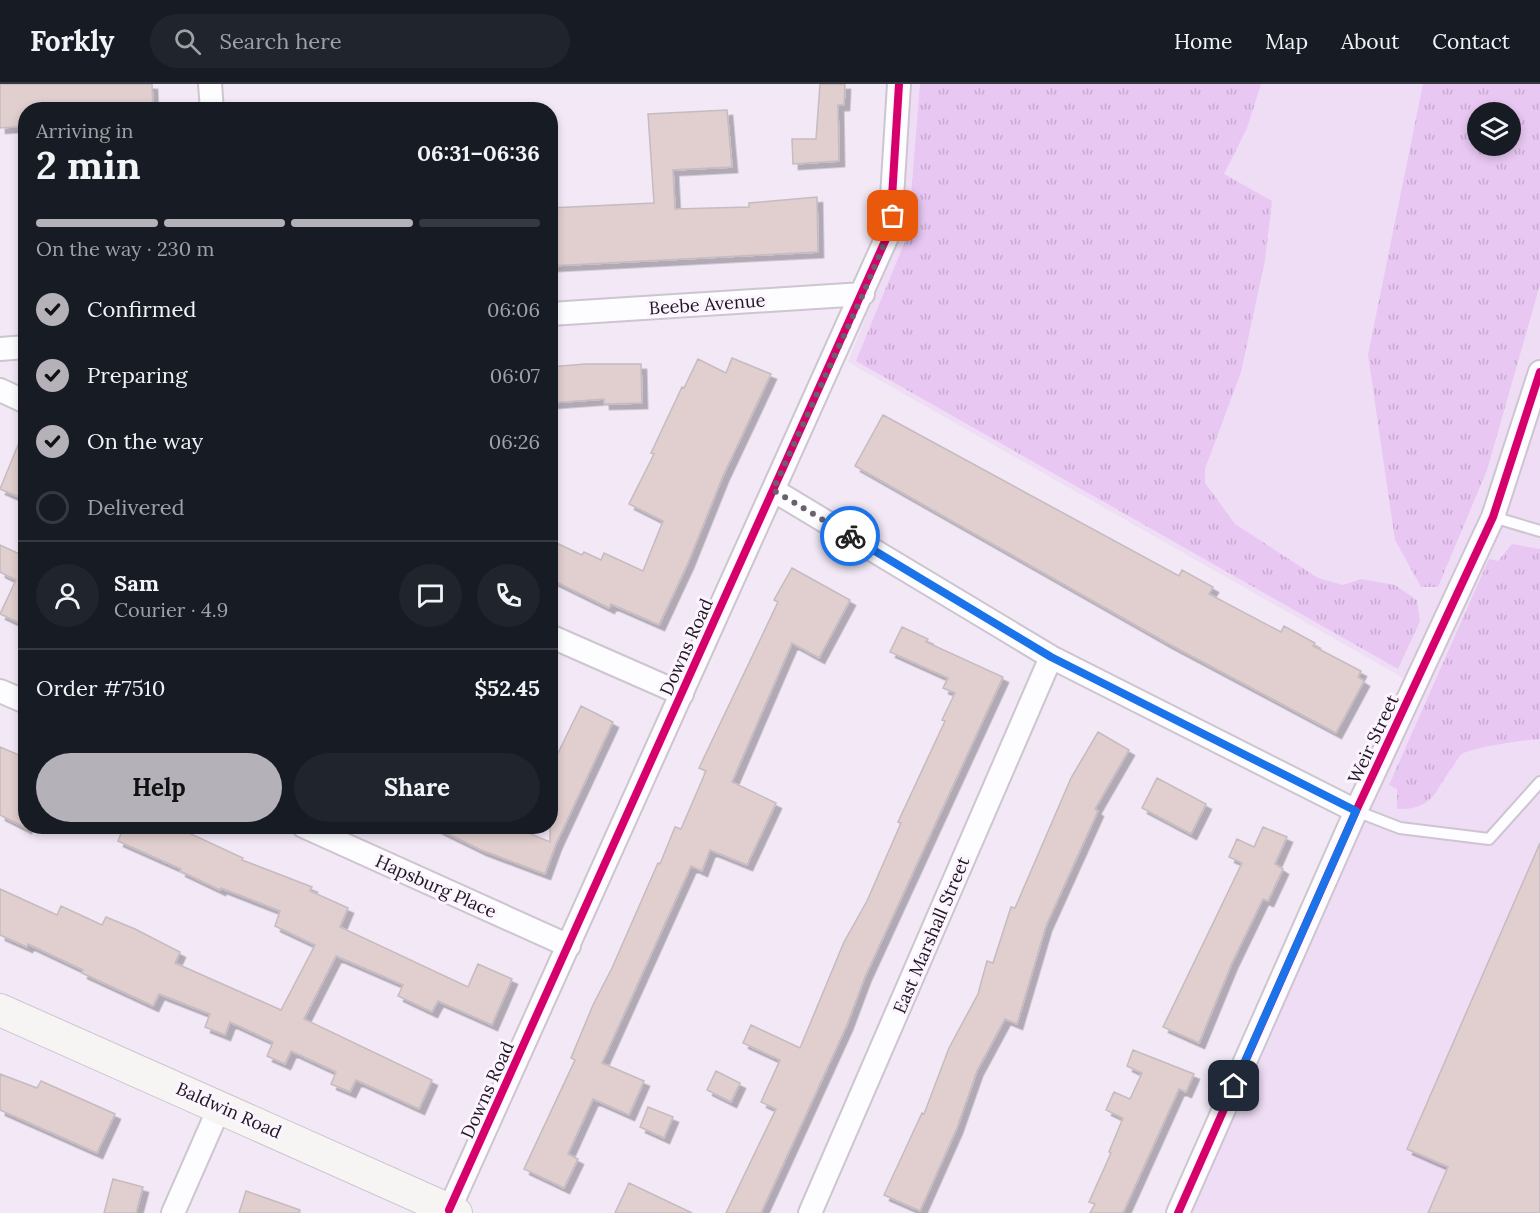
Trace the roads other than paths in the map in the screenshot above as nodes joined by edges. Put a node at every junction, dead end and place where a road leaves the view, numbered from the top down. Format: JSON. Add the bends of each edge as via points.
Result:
{"nodes":[{"id":1,"x":210,"y":84,"type":"edge"},
{"id":2,"x":899,"y":84,"type":"edge"},
{"id":3,"x":211,"y":102,"type":"edge"},
{"id":4,"x":863,"y":294,"type":"junction"},
{"id":5,"x":558,"y":313,"type":"edge"},
{"id":6,"x":18,"y":348,"type":"edge"},
{"id":7,"x":0,"y":349,"type":"edge"},
{"id":8,"x":1540,"y":372,"type":"edge"},
{"id":9,"x":0,"y":390,"type":"edge"},
{"id":10,"x":18,"y":398,"type":"edge"},
{"id":11,"x":773,"y":490,"type":"junction"},
{"id":12,"x":1493,"y":517,"type":"junction"},
{"id":13,"x":1540,"y":531,"type":"edge"},
{"id":14,"x":558,"y":640,"type":"edge"},
{"id":15,"x":1051,"y":657,"type":"junction"},
{"id":16,"x":0,"y":691,"type":"edge"},
{"id":17,"x":682,"y":694,"type":"junction"},
{"id":18,"x":18,"y":699,"type":"edge"},
{"id":19,"x":1540,"y":782,"type":"edge"},
{"id":20,"x":1356,"y":811,"type":"junction"},
{"id":21,"x":321,"y":834,"type":"edge"},
{"id":22,"x":568,"y":946,"type":"junction"},
{"id":23,"x":0,"y":1010,"type":"edge"},
{"id":24,"x":220,"y":1106,"type":"junction"},
{"id":25,"x":453,"y":1211,"type":"edge"},
{"id":26,"x":172,"y":1213,"type":"edge"},
{"id":27,"x":810,"y":1213,"type":"edge"},
{"id":28,"x":1178,"y":1213,"type":"edge"}],
"edges":[{"from":1,"to":3,"type":"street"},
{"from":2,"to":4,"type":"street","name":"Downs Road","via":[[893,216]]},
{"from":4,"to":5,"type":"street","name":"Beebe Avenue"},
{"from":4,"to":11,"type":"street","name":"Downs Road"},
{"from":6,"to":7,"type":"street"},
{"from":8,"to":12,"type":"street","name":"Weir Street"},
{"from":9,"to":10,"type":"street"},
{"from":11,"to":15,"type":"street"},
{"from":11,"to":17,"type":"street","name":"Downs Road"},
{"from":12,"to":13,"type":"lane"},
{"from":12,"to":20,"type":"street","name":"Weir Street"},
{"from":14,"to":17,"type":"street"},
{"from":15,"to":20,"type":"street"},
{"from":15,"to":27,"type":"street","name":"East Marshall Street"},
{"from":16,"to":18,"type":"street"},
{"from":17,"to":22,"type":"street","name":"Downs Road"},
{"from":19,"to":20,"type":"lane","via":[[1489,839],[1400,828]]},
{"from":20,"to":28,"type":"street","name":"Weir Street"},
{"from":21,"to":22,"type":"street","name":"Hapsburg Place"},
{"from":22,"to":25,"type":"street","name":"Downs Road"},
{"from":23,"to":24,"type":"main road","name":"Baldwin Road"},
{"from":24,"to":25,"type":"main road","name":"Baldwin Road"},
{"from":24,"to":26,"type":"street"}]}
